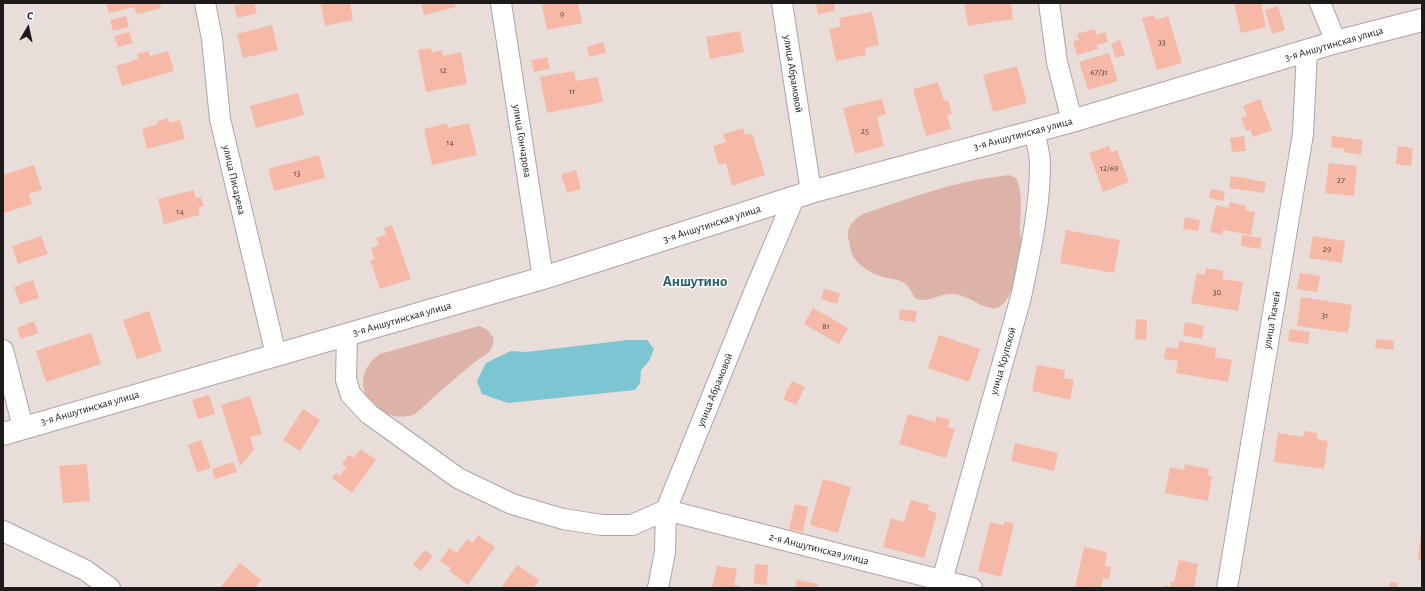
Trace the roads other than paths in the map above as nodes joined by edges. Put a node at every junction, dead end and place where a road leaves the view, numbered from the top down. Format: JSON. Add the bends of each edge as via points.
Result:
{"nodes":[{"id":1,"x":206,"y":3,"type":"edge"},
{"id":2,"x":501,"y":3,"type":"edge"},
{"id":3,"x":782,"y":3,"type":"edge"},
{"id":4,"x":1049,"y":3,"type":"edge"},
{"id":5,"x":1320,"y":3,"type":"edge"},
{"id":6,"x":1422,"y":20,"type":"edge"},
{"id":7,"x":1336,"y":42,"type":"junction"},
{"id":8,"x":1307,"y":51,"type":"junction"},
{"id":9,"x":1072,"y":121,"type":"junction"},
{"id":10,"x":1034,"y":130,"type":"junction"},
{"id":11,"x":802,"y":195,"type":"junction"},
{"id":12,"x":543,"y":278,"type":"junction"},
{"id":13,"x":347,"y":334,"type":"junction"},
{"id":14,"x":3,"y":350,"type":"edge"},
{"id":15,"x":276,"y":355,"type":"junction"},
{"id":16,"x":23,"y":427,"type":"junction"},
{"id":17,"x":3,"y":434,"type":"edge"},
{"id":18,"x":666,"y":510,"type":"junction"},
{"id":19,"x":3,"y":531,"type":"edge"},
{"id":20,"x":941,"y":584,"type":"edge"},
{"id":21,"x":110,"y":588,"type":"edge"},
{"id":22,"x":658,"y":588,"type":"edge"},
{"id":23,"x":972,"y":588,"type":"edge"},
{"id":24,"x":1227,"y":588,"type":"edge"}],
"edges":[{"from":1,"to":15,"type":"street","name":"улица Писарева","via":[[220,119]]},
{"from":2,"to":12,"type":"street","name":"улица Гончарова"},
{"from":3,"to":11,"type":"street","name":"улица Абрамовой"},
{"from":4,"to":9,"type":"street","via":[[1057,62]]},
{"from":5,"to":7,"type":"street"},
{"from":6,"to":7,"type":"street","name":"3-я Аншутинская улица"},
{"from":7,"to":8,"type":"street","name":"3-я Аншутинская улица"},
{"from":8,"to":9,"type":"street","name":"3-я Аншутинская улица"},
{"from":8,"to":24,"type":"street","name":"улица Ткачей","via":[[1303,134]]},
{"from":9,"to":10,"type":"street","name":"3-я Аншутинская улица"},
{"from":10,"to":11,"type":"street","name":"3-я Аншутинская улица"},
{"from":10,"to":20,"type":"street","name":"улица Крупской","via":[[1040,162],[1035,227],[1029,260]]},
{"from":11,"to":12,"type":"street","name":"3-я Аншутинская улица"},
{"from":11,"to":18,"type":"street","name":"улица Абрамовой","via":[[752,298]]},
{"from":12,"to":13,"type":"street","name":"3-я Аншутинская улица"},
{"from":13,"to":15,"type":"street","name":"3-я Аншутинская улица"},
{"from":13,"to":18,"type":"street","via":[[346,380],[351,396],[369,414],[458,478],[512,504],[563,519],[602,525],[632,525]]},
{"from":14,"to":16,"type":"street"},
{"from":15,"to":16,"type":"street","name":"3-я Аншутинская улица"},
{"from":16,"to":17,"type":"street","name":"3-я Аншутинская улица"},
{"from":18,"to":20,"type":"street","name":"2-я Аншутинская улица"},
{"from":18,"to":22,"type":"street","name":"улица Абрамовой","via":[[665,552]]},
{"from":19,"to":21,"type":"street","via":[[85,570]]},
{"from":20,"to":23,"type":"street","name":"2-я Аншутинская улица"}]}
